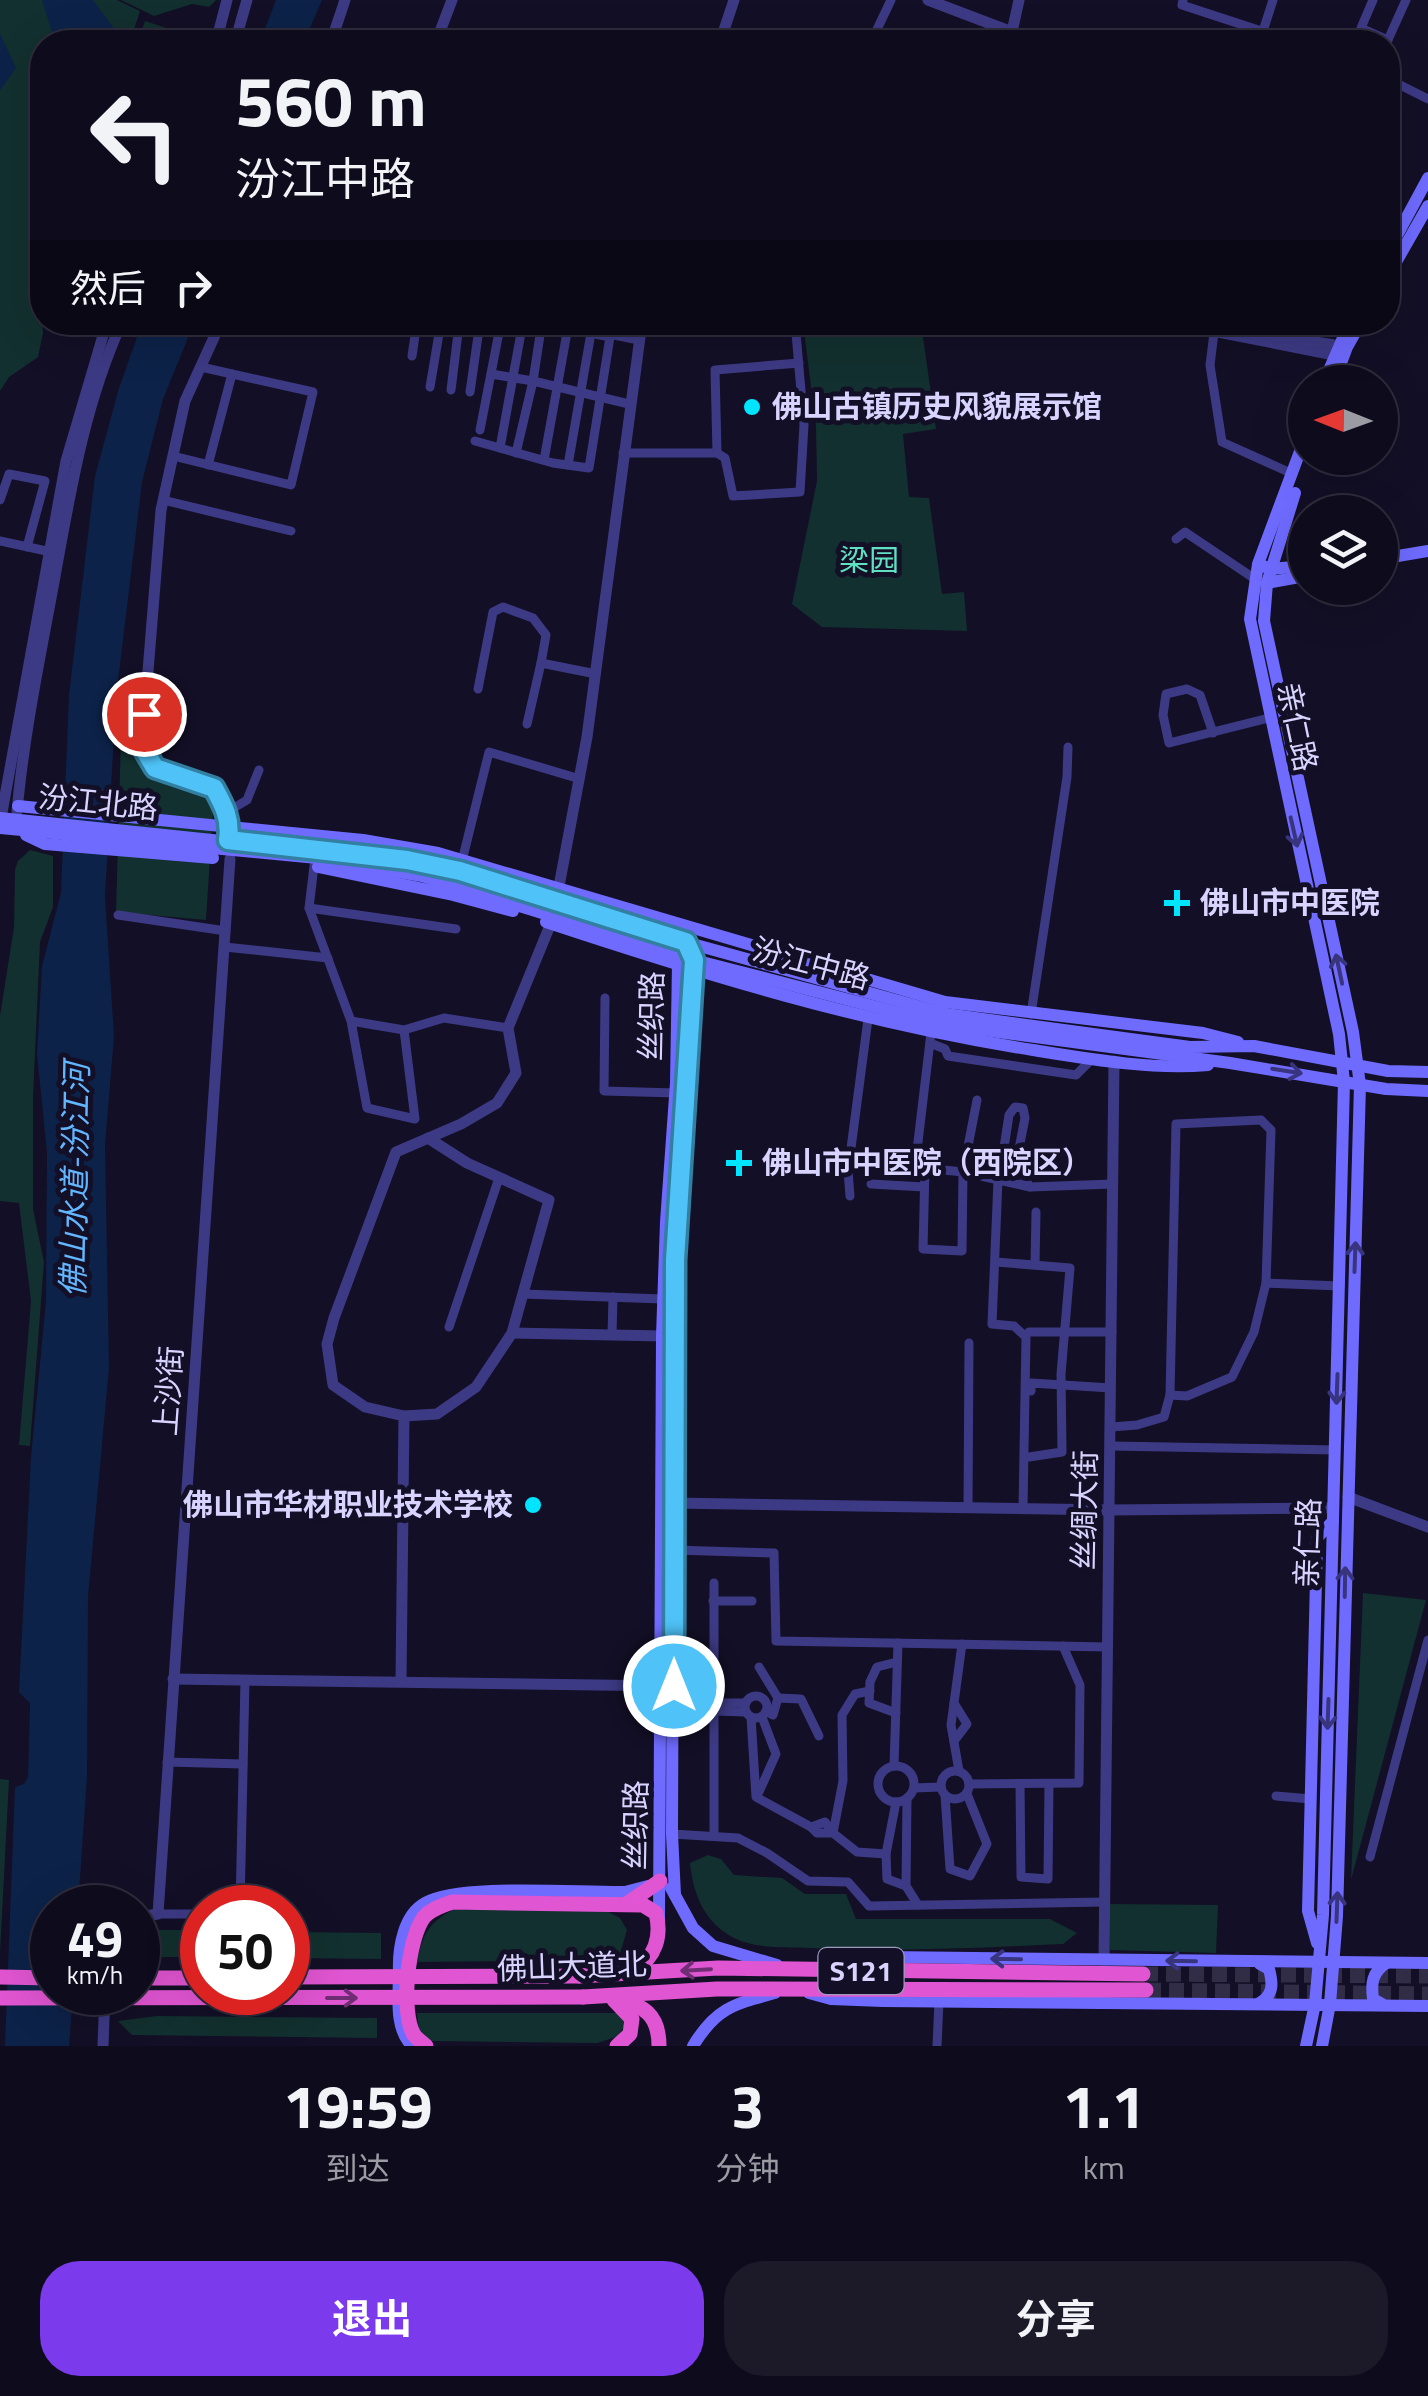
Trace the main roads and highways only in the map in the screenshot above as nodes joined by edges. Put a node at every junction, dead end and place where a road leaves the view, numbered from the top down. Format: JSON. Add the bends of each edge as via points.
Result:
{"nodes":[{"id":1,"x":1428,"y":178,"type":"edge"},
{"id":2,"x":1428,"y":206,"type":"edge"},
{"id":3,"x":1400,"y":230,"type":"edge"},
{"id":4,"x":1400,"y":255,"type":"edge"},
{"id":5,"x":1346,"y":335,"type":"edge"},
{"id":6,"x":1352,"y":335,"type":"edge"},
{"id":7,"x":1341,"y":351,"type":"junction"},
{"id":8,"x":1333,"y":365,"type":"edge"},
{"id":9,"x":1338,"y":365,"type":"edge"},
{"id":10,"x":1293,"y":475,"type":"edge"},
{"id":11,"x":1300,"y":475,"type":"edge"},
{"id":12,"x":1428,"y":554,"type":"edge"},
{"id":13,"x":1398,"y":558,"type":"edge"},
{"id":14,"x":1288,"y":569,"type":"edge"},
{"id":15,"x":1262,"y":574,"type":"junction"},
{"id":16,"x":1288,"y":575,"type":"edge"},
{"id":17,"x":17,"y":819,"type":"junction"},
{"id":18,"x":1,"y":820,"type":"edge"},
{"id":19,"x":0,"y":838,"type":"edge"},
{"id":20,"x":230,"y":844,"type":"junction"},
{"id":21,"x":191,"y":846,"type":"junction"},
{"id":22,"x":558,"y":895,"type":"junction"},
{"id":23,"x":686,"y":942,"type":"junction"},
{"id":24,"x":678,"y":961,"type":"junction"},
{"id":25,"x":698,"y":966,"type":"junction"},
{"id":26,"x":1254,"y":1046,"type":"junction"},
{"id":27,"x":1342,"y":1061,"type":"junction"},
{"id":28,"x":1230,"y":1063,"type":"junction"},
{"id":29,"x":1358,"y":1064,"type":"junction"},
{"id":30,"x":1428,"y":1072,"type":"edge"},
{"id":31,"x":1344,"y":1082,"type":"junction"},
{"id":32,"x":1360,"y":1085,"type":"junction"},
{"id":33,"x":1428,"y":1091,"type":"edge"},
{"id":34,"x":1333,"y":1514,"type":"junction"},
{"id":35,"x":668,"y":1686,"type":"junction"},
{"id":36,"x":666,"y":1836,"type":"junction"},
{"id":37,"x":660,"y":1882,"type":"junction"},
{"id":38,"x":675,"y":1895,"type":"junction"},
{"id":39,"x":627,"y":1898,"type":"junction"},
{"id":40,"x":659,"y":1926,"type":"junction"},
{"id":41,"x":1324,"y":1959,"type":"junction"},
{"id":42,"x":1258,"y":1962,"type":"junction"},
{"id":43,"x":1428,"y":1963,"type":"edge"},
{"id":44,"x":1386,"y":1964,"type":"junction"},
{"id":45,"x":792,"y":1970,"type":"junction"},
{"id":46,"x":629,"y":1973,"type":"junction"},
{"id":47,"x":310,"y":1977,"type":"edge"},
{"id":48,"x":0,"y":1978,"type":"edge"},
{"id":49,"x":30,"y":1978,"type":"edge"},
{"id":50,"x":794,"y":1988,"type":"junction"},
{"id":51,"x":1146,"y":1989,"type":"junction"},
{"id":52,"x":606,"y":1995,"type":"junction"},
{"id":53,"x":0,"y":1998,"type":"edge"},
{"id":54,"x":1258,"y":2004,"type":"junction"},
{"id":55,"x":1315,"y":2004,"type":"junction"},
{"id":56,"x":1330,"y":2004,"type":"junction"},
{"id":57,"x":1384,"y":2005,"type":"junction"},
{"id":58,"x":1428,"y":2006,"type":"edge"},
{"id":59,"x":412,"y":2046,"type":"edge"},
{"id":60,"x":426,"y":2046,"type":"edge"},
{"id":61,"x":618,"y":2046,"type":"edge"},
{"id":62,"x":660,"y":2046,"type":"edge"},
{"id":63,"x":694,"y":2046,"type":"edge"},
{"id":64,"x":1306,"y":2046,"type":"edge"},
{"id":65,"x":1322,"y":2046,"type":"edge"}],
"edges":[{"from":1,"to":3,"type":"main road"},
{"from":2,"to":4,"type":"main road"},
{"from":5,"to":7,"type":"main road"},
{"from":6,"to":7,"type":"main road"},
{"from":7,"to":8,"type":"main road"},
{"from":7,"to":9,"type":"main road"},
{"from":10,"to":15,"type":"main road"},
{"from":11,"to":15,"type":"main road"},
{"from":12,"to":13,"type":"main road"},
{"from":14,"to":15,"type":"main road"},
{"from":15,"to":16,"type":"main road"},
{"from":15,"to":27,"type":"main road","name":"亲仁路","one_way":true,"via":[[1250,619]]},
{"from":29,"to":15,"type":"main road","name":"亲仁路","one_way":true,"via":[[1264,620]]},
{"from":17,"to":18,"type":"main road","name":"汾江北路"},
{"from":17,"to":20,"type":"main road","via":[[209,824]]},
{"from":17,"to":21,"type":"main road","name":"汾江北路"},
{"from":17,"to":21,"type":"main road","via":[[45,844]]},
{"from":18,"to":19,"type":"main road"},
{"from":20,"to":21,"type":"main road"},
{"from":20,"to":22,"type":"main road","via":[[364,840]]},
{"from":20,"to":24,"type":"main road","via":[[453,895]]},
{"from":20,"to":24,"type":"main road","name":"汾江中路","via":[[422,876]]},
{"from":22,"to":23,"type":"main road","name":"汾江中路"},
{"from":22,"to":26,"type":"main road","via":[[946,1002],[1203,1033]]},
{"from":23,"to":24,"type":"main road","name":"丝织路"},
{"from":23,"to":25,"type":"main road","name":"丝织路"},
{"from":23,"to":26,"type":"main road","name":"汾江中路","via":[[946,1014],[1190,1046]]},
{"from":24,"to":25,"type":"main road","name":"汾江中路"},
{"from":24,"to":35,"type":"main road","name":"丝织路","via":[[662,1336]]},
{"from":25,"to":28,"type":"main road","name":"汾江中路","via":[[946,1025]]},
{"from":25,"to":28,"type":"main road","via":[[930,1038],[1114,1061]]},
{"from":25,"to":35,"type":"main road","name":"丝织路","via":[[690,1142],[681,1158],[674,1278]]},
{"from":26,"to":27,"type":"main road","name":"汾江中路"},
{"from":27,"to":29,"type":"main road","name":"汾江中路"},
{"from":27,"to":31,"type":"main road","name":"亲仁路"},
{"from":28,"to":31,"type":"main road","name":"汾江中路","one_way":true},
{"from":29,"to":30,"type":"main road","name":"汾江中路"},
{"from":29,"to":32,"type":"main road","name":"亲仁路"},
{"from":31,"to":32,"type":"main road","name":"汾江中路"},
{"from":31,"to":34,"type":"main road","name":"亲仁路","one_way":true},
{"from":32,"to":33,"type":"main road","name":"汾江中路"},
{"from":41,"to":32,"type":"main road","name":"亲仁路","one_way":true,"via":[[1337,1916]]},
{"from":34,"to":41,"type":"main road","name":"亲仁路","one_way":true},
{"from":34,"to":41,"type":"main road","via":[[1317,1538],[1308,1911]]},
{"from":35,"to":36,"type":"main road","name":"丝织路"},
{"from":36,"to":37,"type":"main road","name":"丝织路"},
{"from":36,"to":38,"type":"main road"},
{"from":36,"to":39,"type":"main road"},
{"from":37,"to":38,"type":"main road"},
{"from":37,"to":39,"type":"highway"},
{"from":37,"to":40,"type":"main road","name":"丝织路"},
{"from":38,"to":45,"type":"main road","via":[[712,1946]]},
{"from":39,"to":40,"type":"highway","via":[[651,1908]]},
{"from":39,"to":59,"type":"main road","via":[[450,1892],[421,1904],[404,1930],[398,1958],[400,2020]]},
{"from":39,"to":60,"type":"highway","via":[[452,1902],[428,1912],[408,1959],[409,2018]]},
{"from":40,"to":46,"type":"highway","via":[[648,1962]]},
{"from":41,"to":42,"type":"main road"},
{"from":41,"to":44,"type":"main road"},
{"from":41,"to":55,"type":"main road","name":"亲仁路"},
{"from":41,"to":56,"type":"main road","name":"亲仁路"},
{"from":42,"to":45,"type":"main road","one_way":true,"via":[[884,1957]]},
{"from":42,"to":54,"type":"main road","via":[[1269,1969],[1273,1984]]},
{"from":43,"to":44,"type":"main road"},
{"from":44,"to":57,"type":"main road","via":[[1370,1983],[1373,1999]]},
{"from":45,"to":46,"type":"highway","name":"佛山大道北","number":"S121","one_way":true},
{"from":45,"to":51,"type":"highway","name":"佛山大道北","number":"S121"},
{"from":46,"to":47,"type":"highway","name":"佛山大道北","number":"S121","bridge":true},
{"from":48,"to":49,"type":"highway"},
{"from":50,"to":51,"type":"highway","name":"佛山大道北","number":"S121"},
{"from":50,"to":51,"type":"main road","via":[[831,2000],[939,2002]]},
{"from":50,"to":52,"type":"highway","name":"佛山大道北","number":"S121"},
{"from":50,"to":63,"type":"main road","via":[[732,2004],[708,2020]]},
{"from":51,"to":54,"type":"main road","name":"佛山大道北"},
{"from":53,"to":52,"type":"highway","name":"佛山大道北","number":"S121","one_way":true,"bridge":true},
{"from":52,"to":61,"type":"highway","via":[[632,2018],[630,2034]]},
{"from":52,"to":62,"type":"highway","via":[[644,2007],[656,2020]]},
{"from":54,"to":55,"type":"main road","name":"佛山大道北"},
{"from":55,"to":56,"type":"main road","name":"佛山大道北"},
{"from":55,"to":64,"type":"main road","name":"亲仁路"},
{"from":56,"to":57,"type":"main road","name":"佛山大道北"},
{"from":56,"to":65,"type":"main road","name":"亲仁路"},
{"from":57,"to":58,"type":"main road","name":"佛山大道北"}]}
